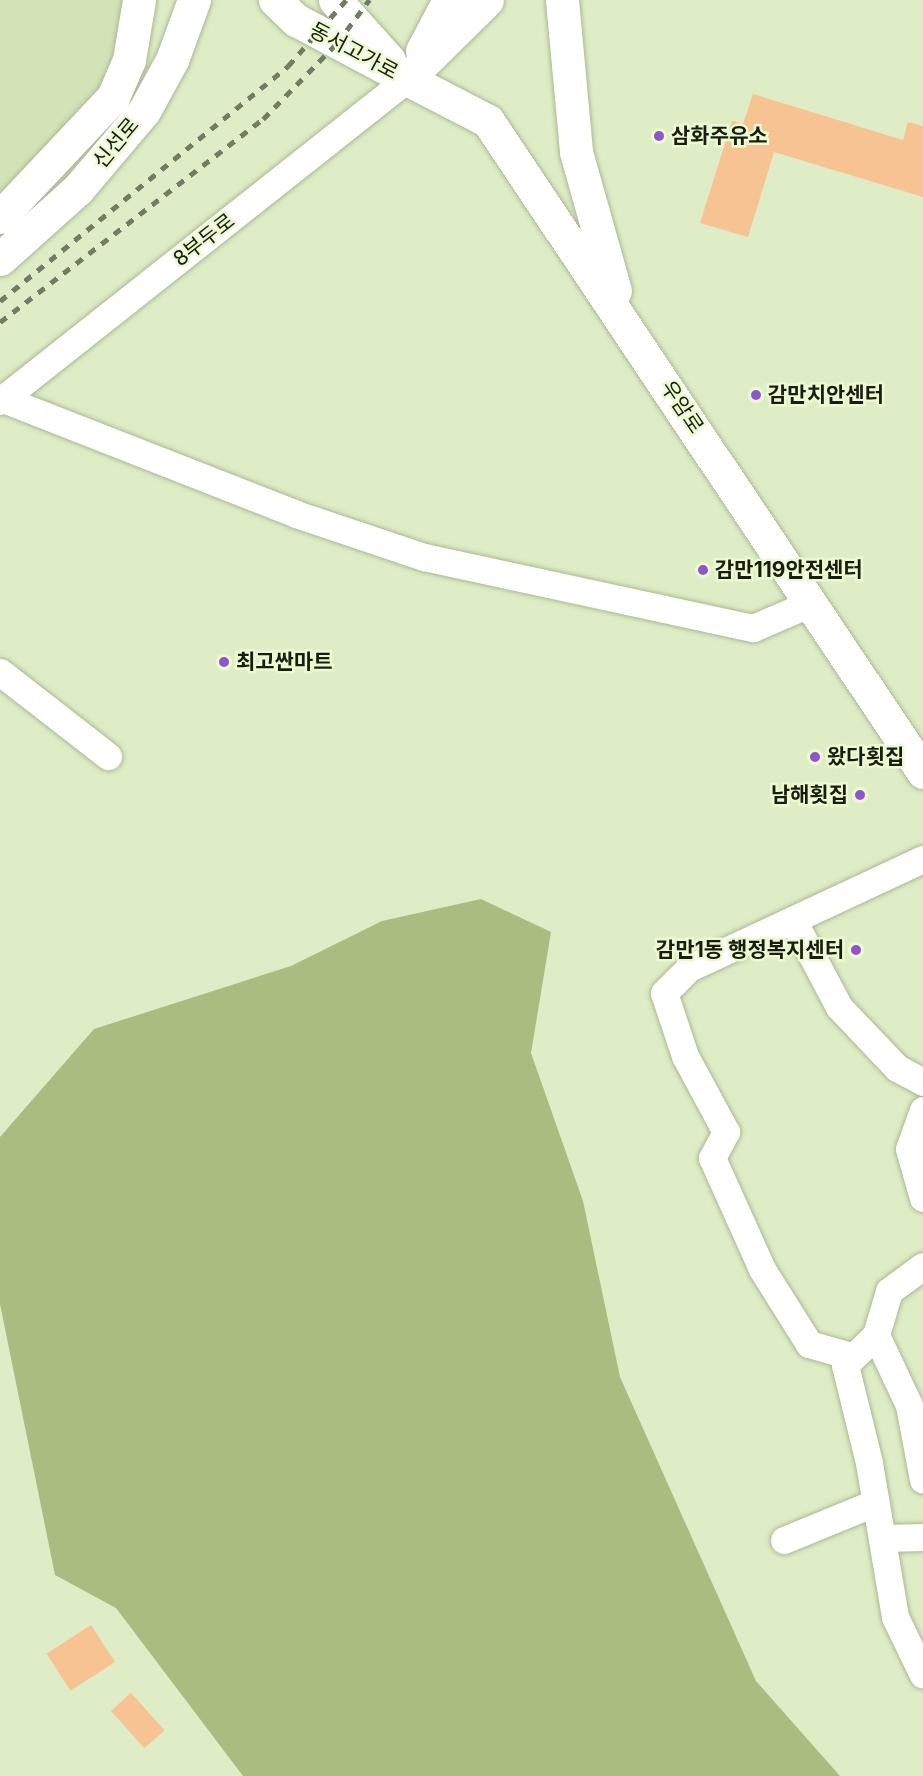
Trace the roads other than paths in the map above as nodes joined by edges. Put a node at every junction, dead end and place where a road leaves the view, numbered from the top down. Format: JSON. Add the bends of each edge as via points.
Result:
{"nodes":[{"id":1,"x":139,"y":0,"type":"edge"},
{"id":2,"x":194,"y":0,"type":"edge"},
{"id":3,"x":275,"y":0,"type":"edge"},
{"id":4,"x":335,"y":0,"type":"edge"},
{"id":5,"x":448,"y":0,"type":"edge"},
{"id":6,"x":487,"y":0,"type":"edge"},
{"id":7,"x":562,"y":0,"type":"edge"},
{"id":8,"x":407,"y":79,"type":"junction"},
{"id":9,"x":0,"y":217,"type":"edge"},
{"id":10,"x":0,"y":259,"type":"edge"},
{"id":11,"x":623,"y":319,"type":"junction"},
{"id":12,"x":2,"y":400,"type":"edge"},
{"id":13,"x":811,"y":603,"type":"junction"},
{"id":14,"x":0,"y":672,"type":"edge"},
{"id":15,"x":108,"y":756,"type":"dead end"},
{"id":16,"x":923,"y":772,"type":"edge"},
{"id":17,"x":923,"y":859,"type":"edge"},
{"id":18,"x":793,"y":920,"type":"junction"},
{"id":19,"x":923,"y":1082,"type":"edge"},
{"id":20,"x":923,"y":1110,"type":"edge"},
{"id":21,"x":923,"y":1198,"type":"edge"},
{"id":22,"x":923,"y":1266,"type":"edge"},
{"id":23,"x":876,"y":1335,"type":"junction"},
{"id":24,"x":851,"y":1356,"type":"junction"},
{"id":25,"x":923,"y":1480,"type":"edge"},
{"id":26,"x":874,"y":1503,"type":"junction"},
{"id":27,"x":923,"y":1537,"type":"edge"},
{"id":28,"x":883,"y":1538,"type":"junction"},
{"id":29,"x":784,"y":1540,"type":"dead end"},
{"id":30,"x":923,"y":1675,"type":"edge"}],
"edges":[{"from":1,"to":9,"type":"main road","name":"신선로","via":[[129,60],[113,97],[51,169]]},
{"from":2,"to":10,"type":"main road","name":"신선로","via":[[172,60],[144,111],[78,189]]},
{"from":3,"to":8,"type":"main road","name":"동서고가로","via":[[296,20]]},
{"from":4,"to":8,"type":"main road","name":"동서고가로"},
{"from":5,"to":8,"type":"main road"},
{"from":6,"to":8,"type":"main road"},
{"from":7,"to":11,"type":"main road","via":[[576,152]]},
{"from":8,"to":11,"type":"main road","name":"우암로","via":[[488,121]]},
{"from":8,"to":12,"type":"street","name":"8부두로"},
{"from":11,"to":13,"type":"main road","name":"우암로"},
{"from":12,"to":13,"type":"street","via":[[296,514],[424,557],[753,628]]},
{"from":13,"to":16,"type":"main road","name":"우암로"},
{"from":14,"to":15,"type":"street"},
{"from":17,"to":18,"type":"street"},
{"from":18,"to":19,"type":"street","via":[[839,1007],[897,1068]]},
{"from":18,"to":24,"type":"street","via":[[688,968],[664,993],[685,1056],[726,1132],[712,1158],[762,1269],[808,1344]]},
{"from":20,"to":21,"type":"street","via":[[909,1149]]},
{"from":22,"to":23,"type":"street","via":[[889,1291]]},
{"from":23,"to":24,"type":"street"},
{"from":23,"to":25,"type":"street","via":[[909,1405]]},
{"from":24,"to":26,"type":"street","via":[[846,1365]]},
{"from":26,"to":28,"type":"street"},
{"from":26,"to":29,"type":"street"},
{"from":27,"to":28,"type":"street"},
{"from":28,"to":30,"type":"street","via":[[895,1617]]}]}
